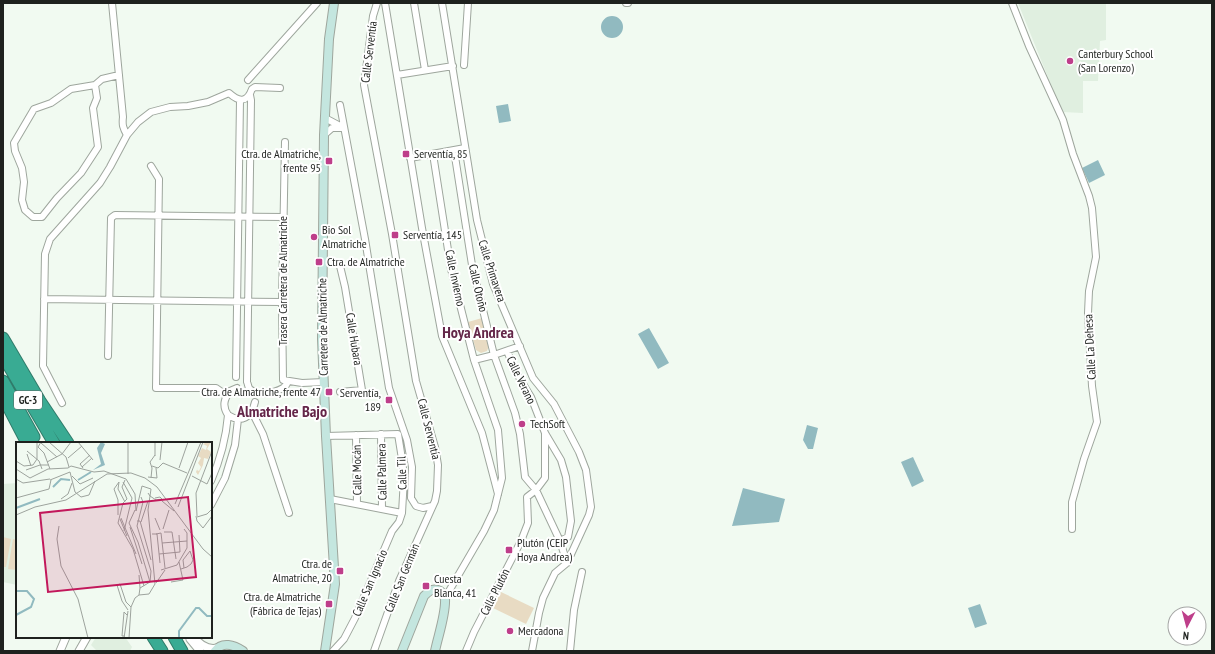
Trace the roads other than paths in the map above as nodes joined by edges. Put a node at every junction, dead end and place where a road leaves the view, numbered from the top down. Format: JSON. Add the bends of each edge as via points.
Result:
{"nodes":[{"id":1,"x":112,"y":3,"type":"edge"},
{"id":2,"x":317,"y":3,"type":"edge"},
{"id":3,"x":334,"y":3,"type":"edge"},
{"id":4,"x":377,"y":3,"type":"edge"},
{"id":5,"x":385,"y":3,"type":"edge"},
{"id":6,"x":414,"y":3,"type":"edge"},
{"id":7,"x":442,"y":3,"type":"edge"},
{"id":8,"x":468,"y":3,"type":"edge"},
{"id":9,"x":1012,"y":3,"type":"edge"},
{"id":10,"x":464,"y":65,"type":"dead end"},
{"id":11,"x":452,"y":66,"type":"junction"},
{"id":12,"x":425,"y":70,"type":"junction"},
{"id":13,"x":120,"y":75,"type":"junction"},
{"id":14,"x":397,"y":75,"type":"junction"},
{"id":15,"x":248,"y":80,"type":"dead end"},
{"id":16,"x":95,"y":85,"type":"junction"},
{"id":17,"x":280,"y":88,"type":"dead end"},
{"id":18,"x":250,"y":95,"type":"junction"},
{"id":19,"x":240,"y":100,"type":"junction"},
{"id":20,"x":340,"y":105,"type":"dead end"},
{"id":21,"x":325,"y":118,"type":"junction"},
{"id":22,"x":344,"y":128,"type":"junction"},
{"id":23,"x":127,"y":135,"type":"junction"},
{"id":24,"x":324,"y":135,"type":"junction"},
{"id":25,"x":285,"y":142,"type":"dead end"},
{"id":26,"x":465,"y":148,"type":"junction"},
{"id":27,"x":454,"y":150,"type":"junction"},
{"id":28,"x":433,"y":154,"type":"junction"},
{"id":29,"x":410,"y":158,"type":"junction"},
{"id":30,"x":151,"y":166,"type":"dead end"},
{"id":31,"x":158,"y":216,"type":"junction"},
{"id":32,"x":238,"y":216,"type":"junction"},
{"id":33,"x":249,"y":216,"type":"junction"},
{"id":34,"x":284,"y":217,"type":"junction"},
{"id":35,"x":340,"y":266,"type":"dead end"},
{"id":36,"x":44,"y":299,"type":"junction"},
{"id":37,"x":109,"y":300,"type":"junction"},
{"id":38,"x":157,"y":301,"type":"junction"},
{"id":39,"x":237,"y":302,"type":"junction"},
{"id":40,"x":248,"y":302,"type":"junction"},
{"id":41,"x":282,"y":302,"type":"junction"},
{"id":42,"x":3,"y":338,"type":"edge"},
{"id":43,"x":520,"y":346,"type":"junction"},
{"id":44,"x":507,"y":351,"type":"junction"},
{"id":45,"x":494,"y":355,"type":"junction"},
{"id":46,"x":3,"y":356,"type":"edge"},
{"id":47,"x":108,"y":356,"type":"dead end"},
{"id":48,"x":474,"y":360,"type":"junction"},
{"id":49,"x":236,"y":377,"type":"dead end"},
{"id":50,"x":3,"y":381,"type":"edge"},
{"id":51,"x":288,"y":381,"type":"junction"},
{"id":52,"x":324,"y":382,"type":"junction"},
{"id":53,"x":237,"y":388,"type":"dead end"},
{"id":54,"x":3,"y":389,"type":"edge"},
{"id":55,"x":340,"y":392,"type":"dead end"},
{"id":56,"x":226,"y":395,"type":"junction"},
{"id":57,"x":3,"y":397,"type":"edge"},
{"id":58,"x":255,"y":402,"type":"dead end"},
{"id":59,"x":62,"y":403,"type":"dead end"},
{"id":60,"x":252,"y":412,"type":"junction"},
{"id":61,"x":228,"y":414,"type":"junction"},
{"id":62,"x":238,"y":419,"type":"junction"},
{"id":63,"x":545,"y":433,"type":"junction"},
{"id":64,"x":381,"y":434,"type":"junction"},
{"id":65,"x":356,"y":435,"type":"junction"},
{"id":66,"x":326,"y":436,"type":"junction"},
{"id":67,"x":33,"y":441,"type":"edge"},
{"id":68,"x":53,"y":442,"type":"edge"},
{"id":69,"x":67,"y":442,"type":"edge"},
{"id":70,"x":212,"y":479,"type":"edge"},
{"id":71,"x":536,"y":490,"type":"junction"},
{"id":72,"x":498,"y":494,"type":"junction"},
{"id":73,"x":330,"y":499,"type":"junction"},
{"id":74,"x":212,"y":503,"type":"edge"},
{"id":75,"x":358,"y":504,"type":"junction"},
{"id":76,"x":432,"y":506,"type":"junction"},
{"id":77,"x":382,"y":509,"type":"junction"},
{"id":78,"x":289,"y":513,"type":"dead end"},
{"id":79,"x":402,"y":513,"type":"junction"},
{"id":80,"x":1072,"y":529,"type":"dead end"},
{"id":81,"x":560,"y":541,"type":"junction"},
{"id":82,"x":567,"y":563,"type":"junction"},
{"id":83,"x":582,"y":572,"type":"dead end"},
{"id":84,"x":445,"y":598,"type":"junction"},
{"id":85,"x":66,"y":638,"type":"edge"},
{"id":86,"x":86,"y":638,"type":"edge"},
{"id":87,"x":155,"y":638,"type":"edge"},
{"id":88,"x":169,"y":638,"type":"edge"},
{"id":89,"x":175,"y":638,"type":"edge"},
{"id":90,"x":190,"y":638,"type":"edge"},
{"id":91,"x":195,"y":638,"type":"edge"},
{"id":92,"x":216,"y":649,"type":"edge"},
{"id":93,"x":60,"y":651,"type":"edge"},
{"id":94,"x":79,"y":651,"type":"edge"},
{"id":95,"x":162,"y":651,"type":"edge"},
{"id":96,"x":176,"y":651,"type":"edge"},
{"id":97,"x":182,"y":651,"type":"edge"},
{"id":98,"x":200,"y":651,"type":"edge"},
{"id":99,"x":243,"y":651,"type":"edge"},
{"id":100,"x":326,"y":651,"type":"edge"},
{"id":101,"x":334,"y":651,"type":"edge"},
{"id":102,"x":374,"y":651,"type":"edge"},
{"id":103,"x":402,"y":651,"type":"edge"},
{"id":104,"x":435,"y":651,"type":"edge"},
{"id":105,"x":466,"y":651,"type":"edge"},
{"id":106,"x":532,"y":651,"type":"edge"},
{"id":107,"x":570,"y":651,"type":"edge"}],
"edges":[{"from":1,"to":13,"type":"street"},
{"from":2,"to":15,"type":"street"},
{"from":3,"to":21,"type":"main road","name":"Carretera de Almatriche","via":[[329,39]]},
{"from":4,"to":76,"type":"street","name":"Calle Serventía","via":[[364,85],[416,381],[438,465],[437,491]]},
{"from":5,"to":14,"type":"street","name":"Calle Serventía"},
{"from":6,"to":12,"type":"street"},
{"from":7,"to":11,"type":"street","name":"Calle Primavera"},
{"from":8,"to":10,"type":"street"},
{"from":9,"to":80,"type":"street","name":"Calle La Dehesa","via":[[1063,120],[1089,196],[1096,245],[1088,313],[1092,386],[1097,422],[1072,502]]},
{"from":11,"to":12,"type":"street"},
{"from":11,"to":26,"type":"street","name":"Calle Primavera"},
{"from":12,"to":14,"type":"street"},
{"from":13,"to":16,"type":"street","via":[[102,79]]},
{"from":13,"to":23,"type":"street","via":[[122,123]]},
{"from":14,"to":29,"type":"street","name":"Calle Serventía"},
{"from":16,"to":16,"type":"street","via":[[71,89],[51,103],[34,109],[14,143],[24,182],[22,200],[25,210],[33,217],[42,216],[81,173],[98,147],[93,108],[97,98]]},
{"from":17,"to":18,"type":"street","via":[[255,87]]},
{"from":18,"to":19,"type":"street"},
{"from":18,"to":33,"type":"street"},
{"from":19,"to":23,"type":"street","via":[[229,93],[208,102],[151,112]]},
{"from":19,"to":32,"type":"street"},
{"from":20,"to":22,"type":"street","name":"Calle Serventía"},
{"from":21,"to":22,"type":"street"},
{"from":21,"to":24,"type":"main road","name":"Carretera de Almatriche"},
{"from":22,"to":24,"type":"street","via":[[332,128]]},
{"from":22,"to":76,"type":"street","name":"Calle Serventía","via":[[389,388],[407,440],[412,467],[411,498],[416,506]]},
{"from":23,"to":36,"type":"street","via":[[100,183],[50,239],[45,254]]},
{"from":24,"to":52,"type":"main road","name":"Carretera de Almatriche"},
{"from":25,"to":34,"type":"street","name":"Trasera Carretera de Almatriche"},
{"from":26,"to":27,"type":"street"},
{"from":26,"to":43,"type":"street","name":"Calle Primavera","via":[[486,259],[493,284]]},
{"from":27,"to":28,"type":"street"},
{"from":27,"to":45,"type":"street","name":"Calle Otoño","via":[[472,265]]},
{"from":28,"to":29,"type":"street"},
{"from":28,"to":48,"type":"street","name":"Calle Invierno","via":[[452,269]]},
{"from":29,"to":72,"type":"street","name":"Calle Serventía","via":[[442,336],[482,433]]},
{"from":30,"to":31,"type":"street","via":[[159,180]]},
{"from":31,"to":32,"type":"street"},
{"from":31,"to":37,"type":"street","via":[[115,215],[111,218]]},
{"from":31,"to":38,"type":"street"},
{"from":32,"to":33,"type":"street"},
{"from":32,"to":39,"type":"street"},
{"from":33,"to":34,"type":"street"},
{"from":33,"to":40,"type":"street"},
{"from":34,"to":41,"type":"street","name":"Trasera Carretera de Almatriche"},
{"from":35,"to":55,"type":"street","name":"Calle Hubara","via":[[362,390]]},
{"from":36,"to":37,"type":"street"},
{"from":36,"to":59,"type":"street","via":[[43,366]]},
{"from":37,"to":38,"type":"street"},
{"from":37,"to":47,"type":"street"},
{"from":38,"to":39,"type":"street"},
{"from":38,"to":56,"type":"street","via":[[156,388],[216,388]]},
{"from":39,"to":40,"type":"street"},
{"from":39,"to":49,"type":"street"},
{"from":40,"to":41,"type":"street"},
{"from":40,"to":51,"type":"street","via":[[247,382],[250,388],[264,393],[276,391],[284,388]]},
{"from":41,"to":51,"type":"street","name":"Trasera Carretera de Almatriche","via":[[283,380]]},
{"from":42,"to":69,"type":"highway"},
{"from":43,"to":44,"type":"street"},
{"from":43,"to":82,"type":"street","name":"Calle Primavera","via":[[533,378],[554,404],[580,452],[586,470],[591,507]]},
{"from":44,"to":45,"type":"street"},
{"from":44,"to":63,"type":"street","name":"Calle Verano","via":[[531,397]]},
{"from":45,"to":48,"type":"street"},
{"from":45,"to":71,"type":"street","name":"Calle Otoño","via":[[515,413],[525,478]]},
{"from":46,"to":68,"type":"highway","number":"GC-3"},
{"from":48,"to":72,"type":"street","name":"Calle Invierno","via":[[498,430],[502,478]]},
{"from":50,"to":67,"type":"highway","number":"GC-3"},
{"from":51,"to":52,"type":"street"},
{"from":52,"to":66,"type":"main road","name":"Carretera de Almatriche"},
{"from":53,"to":56,"type":"street"},
{"from":54,"to":67,"type":"highway"},
{"from":56,"to":61,"type":"street","via":[[224,405]]},
{"from":57,"to":67,"type":"highway"},
{"from":58,"to":60,"type":"street"},
{"from":60,"to":62,"type":"street","via":[[244,419]]},
{"from":60,"to":78,"type":"street","via":[[263,434]]},
{"from":61,"to":62,"type":"street"},
{"from":61,"to":70,"type":"street","via":[[221,458]]},
{"from":62,"to":74,"type":"street","via":[[235,445],[225,478]]},
{"from":63,"to":71,"type":"street","via":[[545,478]]},
{"from":63,"to":81,"type":"street","name":"Calle Verano","via":[[561,460],[566,477],[571,521],[568,536]]},
{"from":64,"to":65,"type":"street"},
{"from":64,"to":77,"type":"street","name":"Calle Palmera"},
{"from":64,"to":79,"type":"street","name":"Calle Til","via":[[398,434],[404,478]]},
{"from":65,"to":66,"type":"street"},
{"from":65,"to":75,"type":"street","name":"Calle Mocán"},
{"from":66,"to":73,"type":"main road","name":"Carretera de Almatriche"},
{"from":71,"to":81,"type":"street","name":"Calle Otoño"},
{"from":71,"to":105,"type":"street","name":"Calle Plutón","via":[[527,497],[528,523],[521,541]]},
{"from":72,"to":84,"type":"street","via":[[484,531]]},
{"from":73,"to":75,"type":"street"},
{"from":73,"to":100,"type":"main road","name":"Carretera de Almatriche","via":[[335,584]]},
{"from":75,"to":77,"type":"street"},
{"from":76,"to":102,"type":"street","name":"Calle San Germán","via":[[399,581]]},
{"from":77,"to":79,"type":"street"},
{"from":79,"to":101,"type":"street","name":"Calle San Ignacio","via":[[355,618]]},
{"from":81,"to":82,"type":"street"},
{"from":82,"to":106,"type":"street","name":"Calle Primavera","via":[[556,573],[543,598]]},
{"from":83,"to":107,"type":"street","via":[[574,610]]},
{"from":84,"to":103,"type":"main road","via":[[437,589],[430,590],[424,596]]},
{"from":84,"to":104,"type":"main road"},
{"from":85,"to":93,"type":"street"},
{"from":86,"to":94,"type":"street"},
{"from":87,"to":95,"type":"highway"},
{"from":88,"to":96,"type":"highway"},
{"from":89,"to":97,"type":"highway"},
{"from":90,"to":98,"type":"street"},
{"from":91,"to":92,"type":"street","via":[[204,647]]},
{"from":92,"to":99,"type":"main road","via":[[228,644]]}]}
